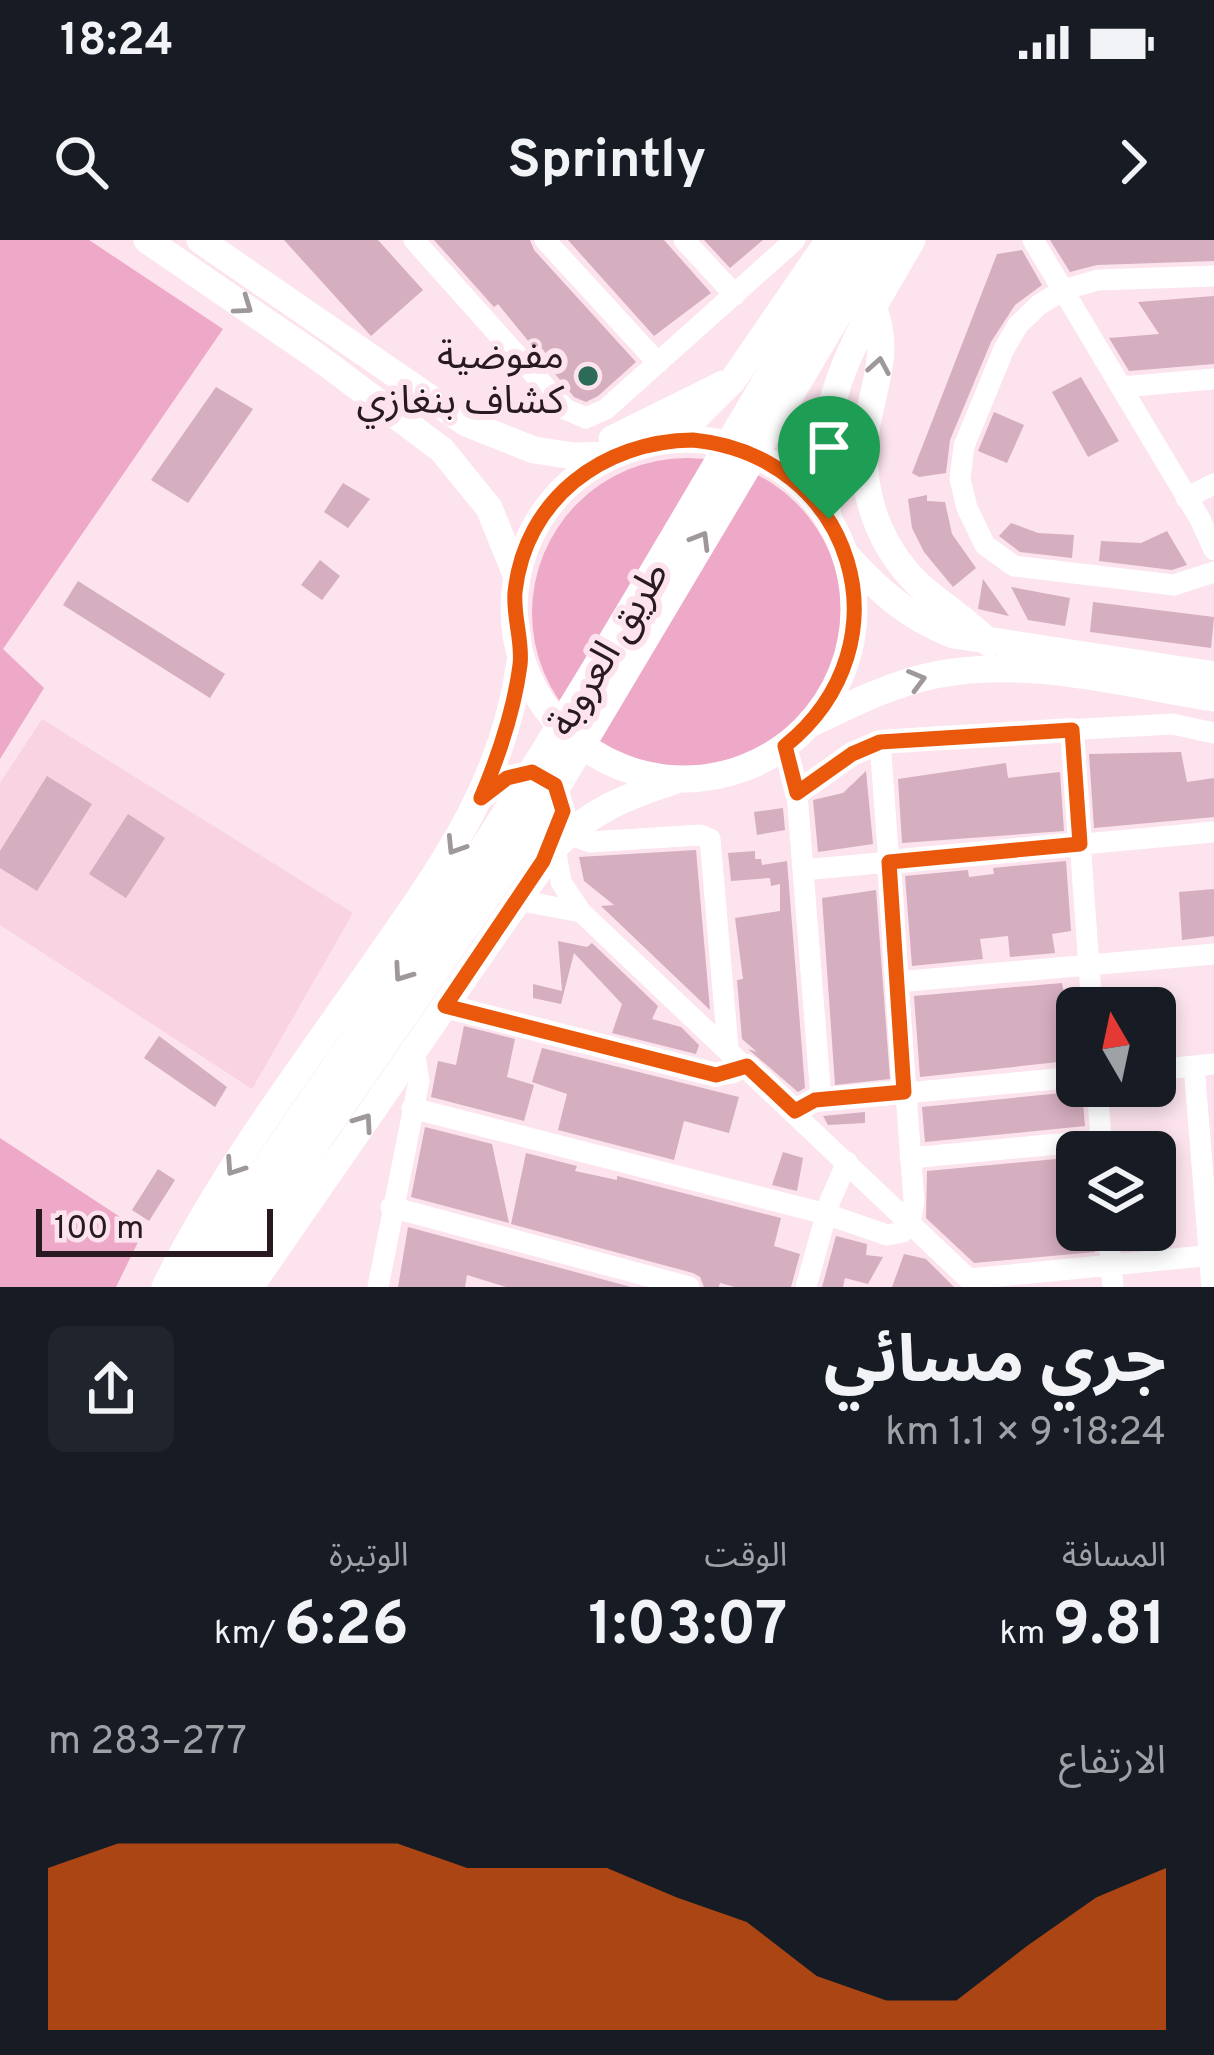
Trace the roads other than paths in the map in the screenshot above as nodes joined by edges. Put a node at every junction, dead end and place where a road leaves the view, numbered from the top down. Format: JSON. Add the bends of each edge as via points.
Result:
{"nodes":[{"id":1,"x":147,"y":240,"type":"edge"},
{"id":2,"x":200,"y":240,"type":"edge"},
{"id":3,"x":413,"y":240,"type":"edge"},
{"id":4,"x":545,"y":240,"type":"edge"},
{"id":5,"x":684,"y":240,"type":"edge"},
{"id":6,"x":795,"y":240,"type":"edge"},
{"id":7,"x":829,"y":240,"type":"edge"},
{"id":8,"x":851,"y":240,"type":"edge"},
{"id":9,"x":881,"y":240,"type":"edge"},
{"id":10,"x":912,"y":240,"type":"edge"},
{"id":11,"x":1033,"y":240,"type":"edge"},
{"id":12,"x":1214,"y":276,"type":"edge"},
{"id":13,"x":1063,"y":290,"type":"junction"},
{"id":14,"x":735,"y":295,"type":"junction"},
{"id":15,"x":873,"y":307,"type":"junction"},
{"id":16,"x":658,"y":363,"type":"junction"},
{"id":17,"x":738,"y":374,"type":"junction"},
{"id":18,"x":1214,"y":380,"type":"edge"},
{"id":19,"x":1121,"y":387,"type":"junction"},
{"id":20,"x":833,"y":393,"type":"junction"},
{"id":21,"x":673,"y":440,"type":"junction"},
{"id":22,"x":554,"y":453,"type":"junction"},
{"id":23,"x":614,"y":455,"type":"junction"},
{"id":24,"x":1214,"y":484,"type":"edge"},
{"id":25,"x":1186,"y":498,"type":"junction"},
{"id":26,"x":829,"y":519,"type":"junction"},
{"id":27,"x":1214,"y":550,"type":"edge"},
{"id":28,"x":846,"y":555,"type":"junction"},
{"id":29,"x":1214,"y":572,"type":"edge"},
{"id":30,"x":517,"y":578,"type":"junction"},
{"id":31,"x":989,"y":643,"type":"junction"},
{"id":32,"x":521,"y":658,"type":"junction"},
{"id":33,"x":1214,"y":675,"type":"edge"},
{"id":34,"x":1214,"y":698,"type":"edge"},
{"id":35,"x":809,"y":725,"type":"junction"},
{"id":36,"x":1072,"y":730,"type":"junction"},
{"id":37,"x":1214,"y":734,"type":"edge"},
{"id":38,"x":880,"y":742,"type":"junction"},
{"id":39,"x":785,"y":746,"type":"junction"},
{"id":40,"x":681,"y":779,"type":"junction"},
{"id":41,"x":797,"y":793,"type":"junction"},
{"id":42,"x":481,"y":798,"type":"junction"},
{"id":43,"x":1214,"y":832,"type":"edge"},
{"id":44,"x":1080,"y":844,"type":"junction"},
{"id":45,"x":533,"y":848,"type":"junction"},
{"id":46,"x":889,"y":862,"type":"junction"},
{"id":47,"x":803,"y":870,"type":"junction"},
{"id":48,"x":517,"y":900,"type":"junction"},
{"id":49,"x":580,"y":912,"type":"junction"},
{"id":50,"x":1214,"y":954,"type":"edge"},
{"id":51,"x":1089,"y":963,"type":"junction"},
{"id":52,"x":897,"y":982,"type":"junction"},
{"id":53,"x":1091,"y":987,"type":"edge"},
{"id":54,"x":445,"y":1006,"type":"junction"},
{"id":55,"x":728,"y":1048,"type":"junction"},
{"id":56,"x":414,"y":1050,"type":"junction"},
{"id":57,"x":1204,"y":1065,"type":"edge"},
{"id":58,"x":747,"y":1066,"type":"junction"},
{"id":59,"x":1056,"y":1079,"type":"edge"},
{"id":60,"x":904,"y":1092,"type":"junction"},
{"id":61,"x":821,"y":1100,"type":"junction"},
{"id":62,"x":412,"y":1108,"type":"junction"},
{"id":63,"x":795,"y":1111,"type":"junction"},
{"id":64,"x":1056,"y":1149,"type":"edge"},
{"id":65,"x":910,"y":1158,"type":"junction"},
{"id":66,"x":848,"y":1162,"type":"junction"},
{"id":67,"x":392,"y":1207,"type":"junction"},
{"id":68,"x":826,"y":1214,"type":"junction"},
{"id":69,"x":910,"y":1223,"type":"junction"},
{"id":70,"x":1109,"y":1251,"type":"edge"},
{"id":71,"x":1212,"y":1256,"type":"edge"},
{"id":72,"x":1110,"y":1263,"type":"junction"},
{"id":73,"x":973,"y":1283,"type":"edge"},
{"id":74,"x":165,"y":1287,"type":"edge"},
{"id":75,"x":190,"y":1287,"type":"edge"},
{"id":76,"x":223,"y":1287,"type":"edge"},
{"id":77,"x":250,"y":1287,"type":"edge"},
{"id":78,"x":378,"y":1287,"type":"edge"},
{"id":79,"x":689,"y":1287,"type":"edge"},
{"id":80,"x":806,"y":1287,"type":"edge"},
{"id":81,"x":1113,"y":1287,"type":"edge"},
{"id":82,"x":1212,"y":1287,"type":"edge"}],
"edges":[{"from":1,"to":30,"type":"main road","one_way":true,"via":[[442,450],[489,508]]},
{"from":2,"to":22,"type":"main road","via":[[466,423]]},
{"from":3,"to":16,"type":"street","via":[[572,414],[600,414]]},
{"from":4,"to":16,"type":"street"},
{"from":5,"to":14,"type":"street"},
{"from":6,"to":14,"type":"street"},
{"from":7,"to":17,"type":"main road"},
{"from":8,"to":45,"type":"highway","name":"طريق العروبة"},
{"from":45,"to":9,"type":"highway","name":"طريق العروبة","one_way":true},
{"from":10,"to":15,"type":"main road"},
{"from":11,"to":13,"type":"street"},
{"from":12,"to":13,"type":"street","via":[[1098,280]]},
{"from":13,"to":19,"type":"street"},
{"from":13,"to":29,"type":"street","via":[[1010,337],[964,446],[961,489],[980,537],[998,558],[1023,568],[1174,585]]},
{"from":14,"to":16,"type":"street"},
{"from":15,"to":20,"type":"main road"},
{"from":31,"to":15,"type":"main road","one_way":true,"via":[[906,571],[873,512],[865,438],[883,345]]},
{"from":17,"to":20,"type":"main road","via":[[783,395]]},
{"from":17,"to":21,"type":"main road"},
{"from":17,"to":22,"type":"main road","via":[[622,435]]},
{"from":18,"to":19,"type":"street"},
{"from":19,"to":25,"type":"street"},
{"from":20,"to":26,"type":"main road","via":[[823,454]]},
{"from":21,"to":23,"type":"main road"},
{"from":21,"to":26,"type":"main road","via":[[752,454],[803,487]]},
{"from":22,"to":23,"type":"main road"},
{"from":23,"to":30,"type":"main road","via":[[551,504]]},
{"from":24,"to":25,"type":"street"},
{"from":25,"to":27,"type":"street"},
{"from":26,"to":28,"type":"main road"},
{"from":28,"to":31,"type":"main road","via":[[905,611]]},
{"from":28,"to":35,"type":"main road","via":[[853,635],[842,674]]},
{"from":30,"to":32,"type":"main road"},
{"from":31,"to":33,"type":"main road"},
{"from":32,"to":40,"type":"main road","via":[[547,710],[574,738],[624,768]]},
{"from":32,"to":42,"type":"main road","via":[[507,729]]},
{"from":35,"to":34,"type":"main road","one_way":true,"via":[[893,687],[981,669]]},
{"from":35,"to":39,"type":"main road"},
{"from":36,"to":37,"type":"street","via":[[1172,724]]},
{"from":36,"to":38,"type":"street"},
{"from":36,"to":44,"type":"street"},
{"from":38,"to":41,"type":"street"},
{"from":38,"to":46,"type":"street"},
{"from":39,"to":40,"type":"main road","via":[[736,771]]},
{"from":39,"to":41,"type":"street"},
{"from":40,"to":45,"type":"main road","via":[[612,803]]},
{"from":41,"to":47,"type":"street"},
{"from":42,"to":45,"type":"main road","via":[[523,772],[555,785],[563,811]]},
{"from":42,"to":74,"type":"main road","one_way":true,"via":[[225,1180]]},
{"from":43,"to":44,"type":"street"},
{"from":44,"to":46,"type":"street"},
{"from":44,"to":51,"type":"street"},
{"from":45,"to":48,"type":"main road"},
{"from":45,"to":49,"type":"street"},
{"from":45,"to":55,"type":"street","via":[[710,839]]},
{"from":45,"to":75,"type":"highway","name":"طريق العروبة","one_way":true,"via":[[270,1161]]},
{"from":45,"to":76,"type":"highway","name":"طريق العروبة","via":[[320,1135]]},
{"from":46,"to":47,"type":"street"},
{"from":46,"to":52,"type":"street"},
{"from":47,"to":61,"type":"street"},
{"from":48,"to":49,"type":"street"},
{"from":48,"to":54,"type":"main road"},
{"from":49,"to":55,"type":"street"},
{"from":50,"to":51,"type":"street"},
{"from":51,"to":52,"type":"street"},
{"from":51,"to":53,"type":"street"},
{"from":52,"to":60,"type":"street"},
{"from":54,"to":56,"type":"main road"},
{"from":54,"to":58,"type":"street","via":[[716,1075]]},
{"from":55,"to":58,"type":"street"},
{"from":56,"to":62,"type":"street","via":[[420,1073]]},
{"from":77,"to":56,"type":"main road","one_way":true},
{"from":57,"to":71,"type":"street"},
{"from":58,"to":63,"type":"street"},
{"from":59,"to":60,"type":"street"},
{"from":60,"to":61,"type":"street"},
{"from":60,"to":65,"type":"street"},
{"from":61,"to":63,"type":"street"},
{"from":62,"to":67,"type":"street"},
{"from":62,"to":68,"type":"street"},
{"from":63,"to":66,"type":"street"},
{"from":64,"to":65,"type":"street"},
{"from":65,"to":69,"type":"street"},
{"from":66,"to":68,"type":"street"},
{"from":66,"to":69,"type":"street"},
{"from":67,"to":78,"type":"street"},
{"from":67,"to":79,"type":"street"},
{"from":68,"to":69,"type":"street","via":[[893,1236]]},
{"from":68,"to":80,"type":"street"},
{"from":69,"to":73,"type":"street"},
{"from":70,"to":72,"type":"street"},
{"from":71,"to":72,"type":"street"},
{"from":71,"to":82,"type":"street"},
{"from":72,"to":73,"type":"street"},
{"from":72,"to":81,"type":"street"}]}
